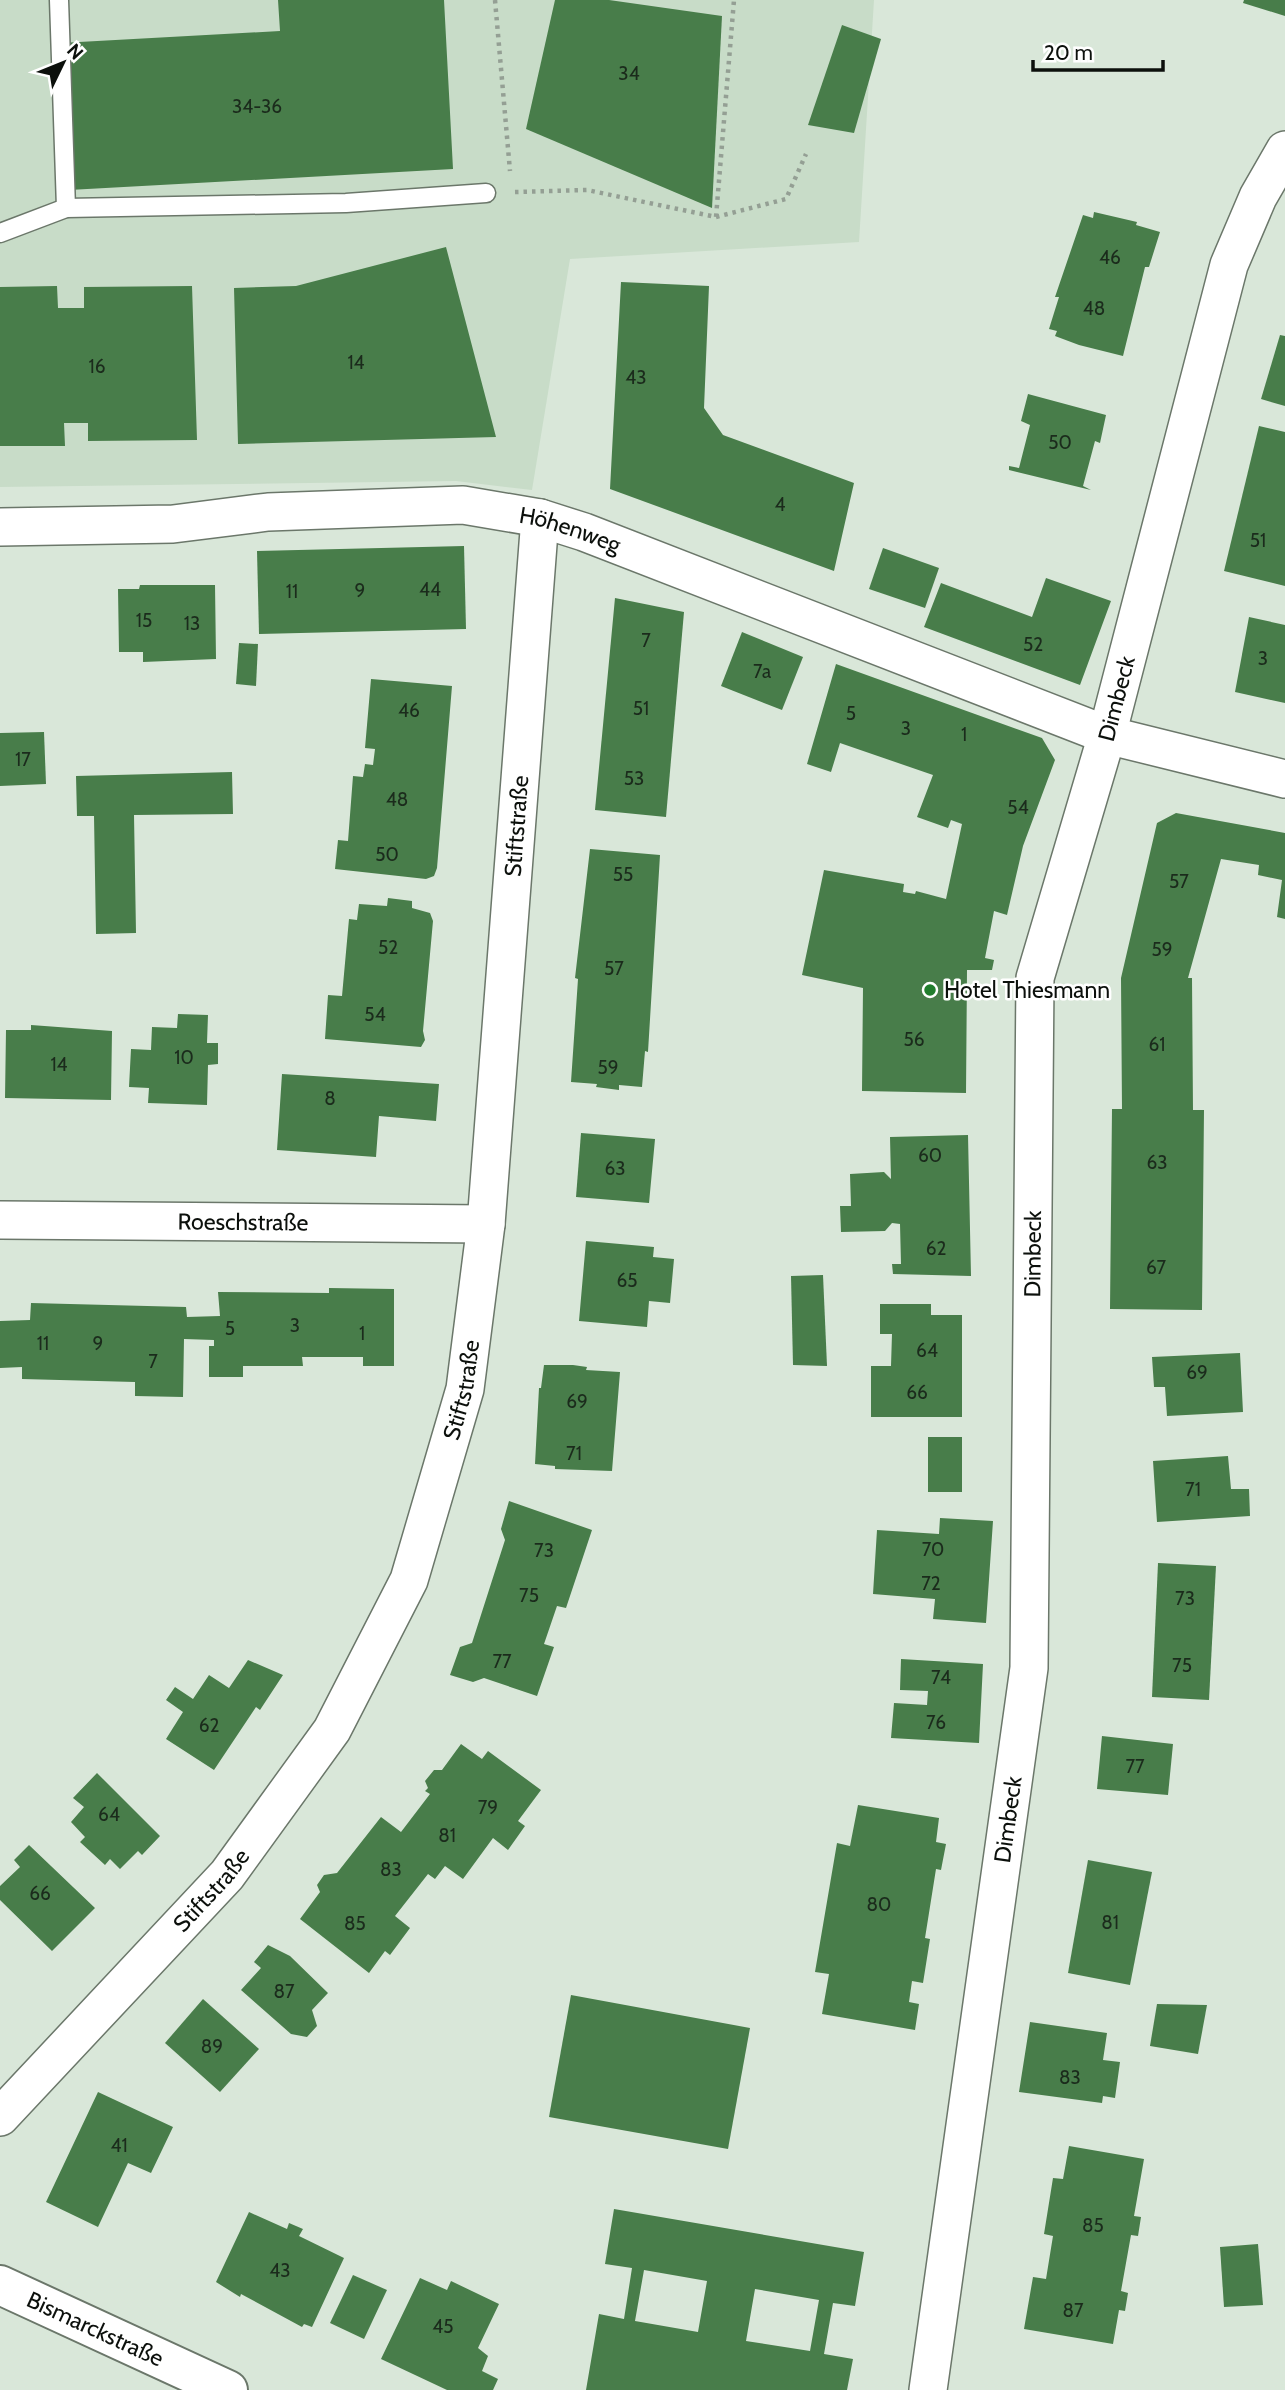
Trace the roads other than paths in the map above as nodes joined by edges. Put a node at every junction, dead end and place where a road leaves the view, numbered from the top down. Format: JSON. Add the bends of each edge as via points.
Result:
{"nodes":[{"id":1,"x":59,"y":0,"type":"edge"},
{"id":2,"x":1285,"y":150,"type":"edge"},
{"id":3,"x":486,"y":193,"type":"dead end"},
{"id":4,"x":66,"y":208,"type":"junction"},
{"id":5,"x":0,"y":233,"type":"edge"},
{"id":6,"x":540,"y":518,"type":"junction"},
{"id":7,"x":0,"y":527,"type":"edge"},
{"id":8,"x":1107,"y":735,"type":"junction"},
{"id":9,"x":1285,"y":779,"type":"edge"},
{"id":10,"x":0,"y":1220,"type":"edge"},
{"id":11,"x":486,"y":1224,"type":"junction"},
{"id":12,"x":0,"y":2117,"type":"edge"},
{"id":13,"x":0,"y":2285,"type":"edge"},
{"id":14,"x":213,"y":2387,"type":"edge"},
{"id":15,"x":928,"y":2390,"type":"edge"}],
"edges":[{"from":1,"to":4,"type":"lane"},
{"from":2,"to":8,"type":"street","name":"Dimbeck","via":[[1228,265]]},
{"from":3,"to":4,"type":"lane","via":[[346,204]]},
{"from":4,"to":5,"type":"lane"},
{"from":6,"to":7,"type":"street","name":"Höhenweg","via":[[463,505],[268,512],[173,524]]},
{"from":6,"to":8,"type":"street","name":"Höhenweg"},
{"from":6,"to":11,"type":"street","name":"Stiftstraße"},
{"from":8,"to":9,"type":"street","name":"Höhenweg"},
{"from":8,"to":15,"type":"street","name":"Dimbeck","via":[[1035,978],[1029,1668]]},
{"from":10,"to":11,"type":"street","name":"Roeschstraße"},
{"from":11,"to":12,"type":"street","name":"Stiftstraße","via":[[465,1389],[409,1580],[332,1730],[227,1875]]},
{"from":13,"to":14,"type":"main road","name":"Bismarckstraße"}]}
